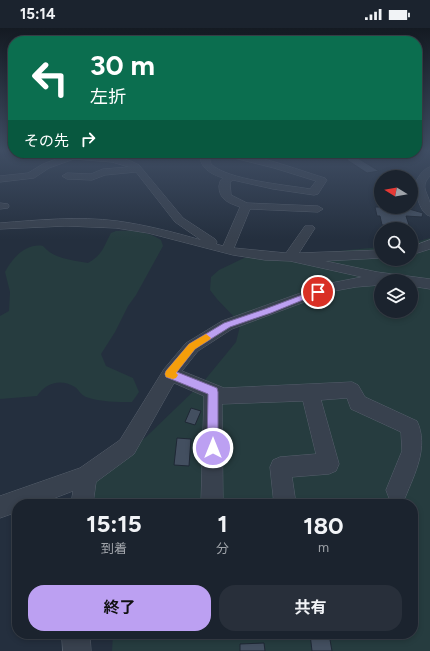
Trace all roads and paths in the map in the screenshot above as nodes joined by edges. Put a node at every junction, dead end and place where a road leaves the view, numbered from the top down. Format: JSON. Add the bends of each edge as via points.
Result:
{"nodes":[{"id":1,"x":148,"y":180,"type":"edge"},
{"id":2,"x":226,"y":180,"type":"edge"},
{"id":3,"x":247,"y":180,"type":"edge"},
{"id":4,"x":322,"y":180,"type":"edge"},
{"id":5,"x":421,"y":180,"type":"edge"},
{"id":6,"x":246,"y":206,"type":"junction"},
{"id":7,"x":318,"y":209,"type":"dead end"},
{"id":8,"x":430,"y":213,"type":"edge"},
{"id":9,"x":0,"y":226,"type":"edge"},
{"id":10,"x":309,"y":228,"type":"dead end"},
{"id":11,"x":430,"y":244,"type":"edge"},
{"id":12,"x":222,"y":248,"type":"junction"},
{"id":13,"x":418,"y":250,"type":"edge"},
{"id":14,"x":374,"y":254,"type":"edge"},
{"id":15,"x":290,"y":257,"type":"junction"},
{"id":16,"x":375,"y":274,"type":"edge"},
{"id":17,"x":374,"y":281,"type":"edge"},
{"id":18,"x":418,"y":282,"type":"edge"},
{"id":19,"x":430,"y":284,"type":"edge"},
{"id":20,"x":170,"y":374,"type":"junction"},
{"id":21,"x":213,"y":392,"type":"junction"},
{"id":22,"x":310,"y":393,"type":"junction"},
{"id":23,"x":86,"y":476,"type":"junction"},
{"id":24,"x":397,"y":490,"type":"dead end"},
{"id":25,"x":22,"y":499,"type":"edge"},
{"id":26,"x":83,"y":499,"type":"edge"},
{"id":27,"x":212,"y":499,"type":"edge"},
{"id":28,"x":284,"y":499,"type":"edge"},
{"id":29,"x":12,"y":503,"type":"edge"},
{"id":30,"x":0,"y":507,"type":"edge"},
{"id":31,"x":76,"y":639,"type":"edge"},
{"id":32,"x":77,"y":651,"type":"edge"}],
"edges":[{"from":1,"to":12,"type":"street","via":[[179,220]]},
{"from":2,"to":6,"type":"street","via":[[224,193],[228,199]]},
{"from":3,"to":4,"type":"street","via":[[314,192]]},
{"from":5,"to":8,"type":"street","via":[[419,186]]},
{"from":6,"to":7,"type":"street"},
{"from":6,"to":12,"type":"street"},
{"from":9,"to":12,"type":"street","via":[[72,222],[125,226],[158,231]]},
{"from":10,"to":15,"type":"street"},
{"from":11,"to":13,"type":"street"},
{"from":12,"to":15,"type":"street","via":[[247,254]]},
{"from":14,"to":15,"type":"street"},
{"from":15,"to":16,"type":"street"},
{"from":17,"to":20,"type":"street","via":[[331,287],[227,325],[192,347]]},
{"from":18,"to":19,"type":"street"},
{"from":20,"to":21,"type":"street"},
{"from":20,"to":23,"type":"street","via":[[127,447]]},
{"from":21,"to":22,"type":"street","via":[[223,396]]},
{"from":21,"to":27,"type":"street"},
{"from":22,"to":24,"type":"street","via":[[352,390],[358,403],[410,427],[412,451]]},
{"from":22,"to":28,"type":"street","via":[[330,464],[280,467]]},
{"from":23,"to":25,"type":"street"},
{"from":23,"to":26,"type":"street"},
{"from":29,"to":30,"type":"street"},
{"from":31,"to":32,"type":"street"}]}
